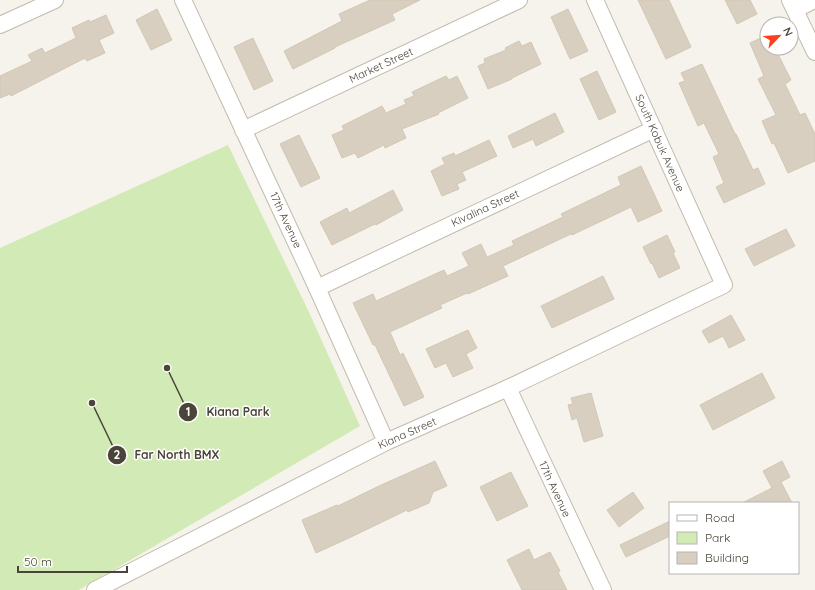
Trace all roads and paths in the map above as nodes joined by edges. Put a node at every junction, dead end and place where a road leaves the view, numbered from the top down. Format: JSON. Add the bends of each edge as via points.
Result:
{"nodes":[{"id":1,"x":55,"y":0,"type":"edge"},
{"id":2,"x":183,"y":0,"type":"edge"},
{"id":3,"x":519,"y":0,"type":"edge"},
{"id":4,"x":595,"y":0,"type":"edge"},
{"id":5,"x":814,"y":0,"type":"edge"},
{"id":6,"x":792,"y":5,"type":"edge"},
{"id":7,"x":0,"y":25,"type":"edge"},
{"id":8,"x":815,"y":52,"type":"edge"},
{"id":9,"x":654,"y":129,"type":"junction"},
{"id":10,"x":243,"y":130,"type":"junction"},
{"id":11,"x":724,"y":285,"type":"joint"},
{"id":12,"x":317,"y":288,"type":"junction"},
{"id":13,"x":508,"y":388,"type":"junction"},
{"id":14,"x":386,"y":442,"type":"junction"},
{"id":15,"x":95,"y":590,"type":"edge"},
{"id":16,"x":602,"y":590,"type":"edge"}],
"edges":[{"from":1,"to":7,"type":"street"},
{"from":2,"to":10,"type":"street","name":"17th Avenue"},
{"from":3,"to":10,"type":"street","name":"Market Street"},
{"from":4,"to":9,"type":"street","name":"South Kobuk Avenue"},
{"from":5,"to":6,"type":"street"},
{"from":6,"to":8,"type":"street"},
{"from":9,"to":11,"type":"street","name":"South Kobuk Avenue"},
{"from":9,"to":12,"type":"street","name":"Kivalina Street"},
{"from":10,"to":12,"type":"street","name":"17th Avenue"},
{"from":11,"to":13,"type":"street","name":"Kiana Street"},
{"from":12,"to":14,"type":"street","name":"17th Avenue"},
{"from":13,"to":14,"type":"street","name":"Kiana Street"},
{"from":13,"to":16,"type":"street","name":"17th Avenue"},
{"from":14,"to":15,"type":"street","name":"Kiana Street"}]}
